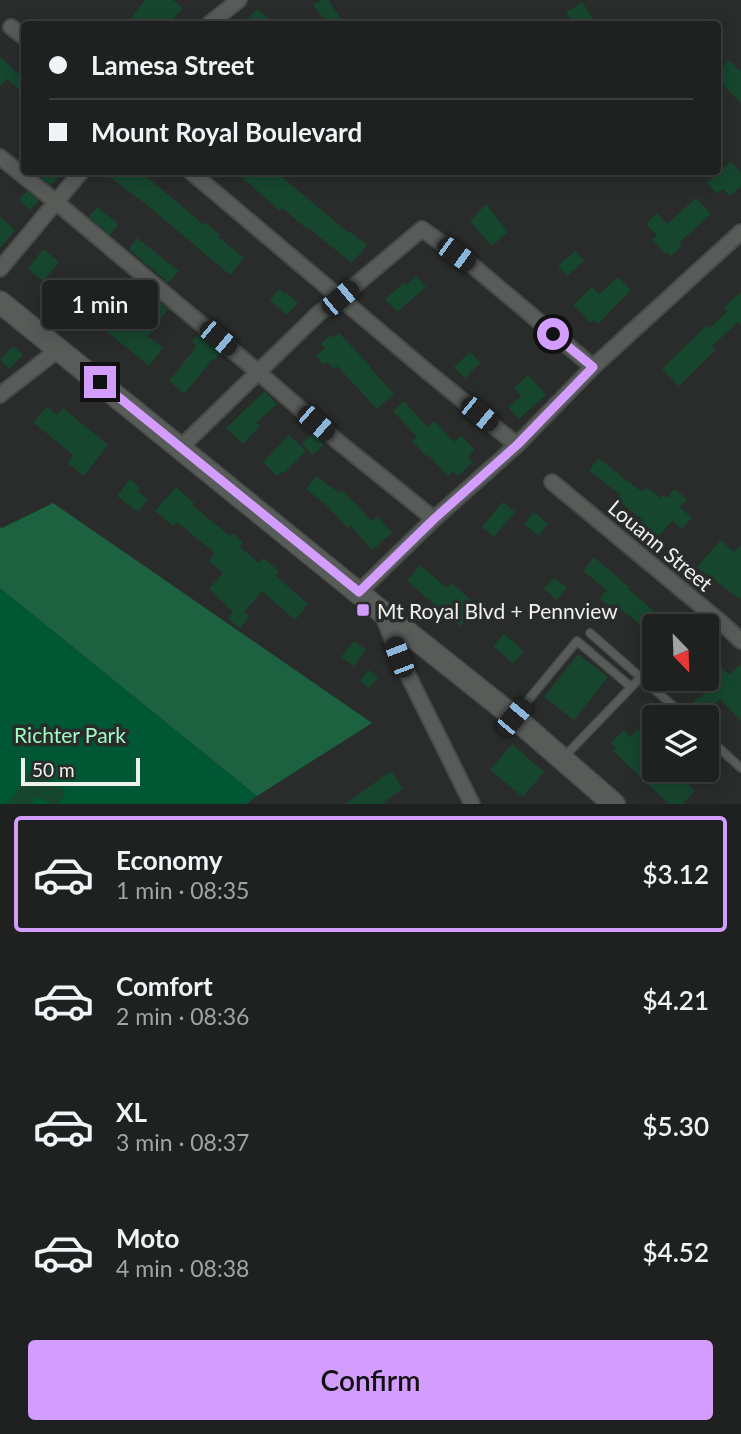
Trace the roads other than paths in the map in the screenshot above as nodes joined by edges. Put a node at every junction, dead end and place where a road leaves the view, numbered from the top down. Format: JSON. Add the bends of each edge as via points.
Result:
{"nodes":[{"id":1,"x":239,"y":0,"type":"edge"},
{"id":2,"x":213,"y":21,"type":"edge"},
{"id":3,"x":10,"y":27,"type":"dead end"},
{"id":4,"x":21,"y":35,"type":"edge"},
{"id":5,"x":0,"y":157,"type":"edge"},
{"id":6,"x":21,"y":174,"type":"edge"},
{"id":7,"x":22,"y":175,"type":"edge"},
{"id":8,"x":78,"y":175,"type":"edge"},
{"id":9,"x":195,"y":175,"type":"edge"},
{"id":10,"x":56,"y":202,"type":"junction"},
{"id":11,"x":741,"y":232,"type":"edge"},
{"id":12,"x":0,"y":269,"type":"edge"},
{"id":13,"x":340,"y":298,"type":"junction"},
{"id":14,"x":0,"y":302,"type":"edge"},
{"id":15,"x":59,"y":349,"type":"junction"},
{"id":16,"x":593,"y":367,"type":"junction"},
{"id":17,"x":258,"y":372,"type":"junction"},
{"id":18,"x":0,"y":395,"type":"edge"},
{"id":19,"x":517,"y":445,"type":"junction"},
{"id":20,"x":181,"y":447,"type":"junction"},
{"id":21,"x":552,"y":482,"type":"dead end"},
{"id":22,"x":434,"y":519,"type":"junction"},
{"id":23,"x":359,"y":592,"type":"junction"},
{"id":24,"x":382,"y":612,"type":"junction"},
{"id":25,"x":590,"y":633,"type":"dead end"},
{"id":26,"x":741,"y":641,"type":"edge"},
{"id":27,"x":641,"y":677,"type":"junction"},
{"id":28,"x":631,"y":687,"type":"junction"},
{"id":29,"x":672,"y":705,"type":"edge"},
{"id":30,"x":514,"y":717,"type":"junction"},
{"id":31,"x":719,"y":748,"type":"edge"},
{"id":32,"x":562,"y":758,"type":"junction"},
{"id":33,"x":741,"y":768,"type":"edge"},
{"id":34,"x":472,"y":804,"type":"edge"},
{"id":35,"x":614,"y":804,"type":"edge"}],
"edges":[{"from":1,"to":2,"type":"street"},
{"from":3,"to":4,"type":"street"},
{"from":5,"to":6,"type":"street"},
{"from":7,"to":10,"type":"street"},
{"from":8,"to":10,"type":"street"},
{"from":9,"to":13,"type":"street"},
{"from":10,"to":12,"type":"street"},
{"from":10,"to":17,"type":"street"},
{"from":11,"to":16,"type":"street"},
{"from":13,"to":16,"type":"street","via":[[422,229]]},
{"from":13,"to":17,"type":"street"},
{"from":13,"to":19,"type":"street"},
{"from":14,"to":15,"type":"main road"},
{"from":15,"to":18,"type":"street"},
{"from":15,"to":20,"type":"main road"},
{"from":16,"to":19,"type":"street"},
{"from":17,"to":20,"type":"street"},
{"from":17,"to":22,"type":"street"},
{"from":19,"to":22,"type":"street"},
{"from":20,"to":23,"type":"main road"},
{"from":21,"to":26,"type":"street","name":"Louann Street"},
{"from":22,"to":23,"type":"street"},
{"from":23,"to":24,"type":"main road"},
{"from":24,"to":30,"type":"main road"},
{"from":24,"to":34,"type":"street","via":[[399,657]]},
{"from":25,"to":27,"type":"lane"},
{"from":27,"to":28,"type":"lane"},
{"from":27,"to":29,"type":"lane"},
{"from":28,"to":30,"type":"lane","via":[[577,641]]},
{"from":28,"to":32,"type":"lane"},
{"from":30,"to":32,"type":"main road"},
{"from":31,"to":33,"type":"lane"},
{"from":32,"to":35,"type":"main road"}]}
